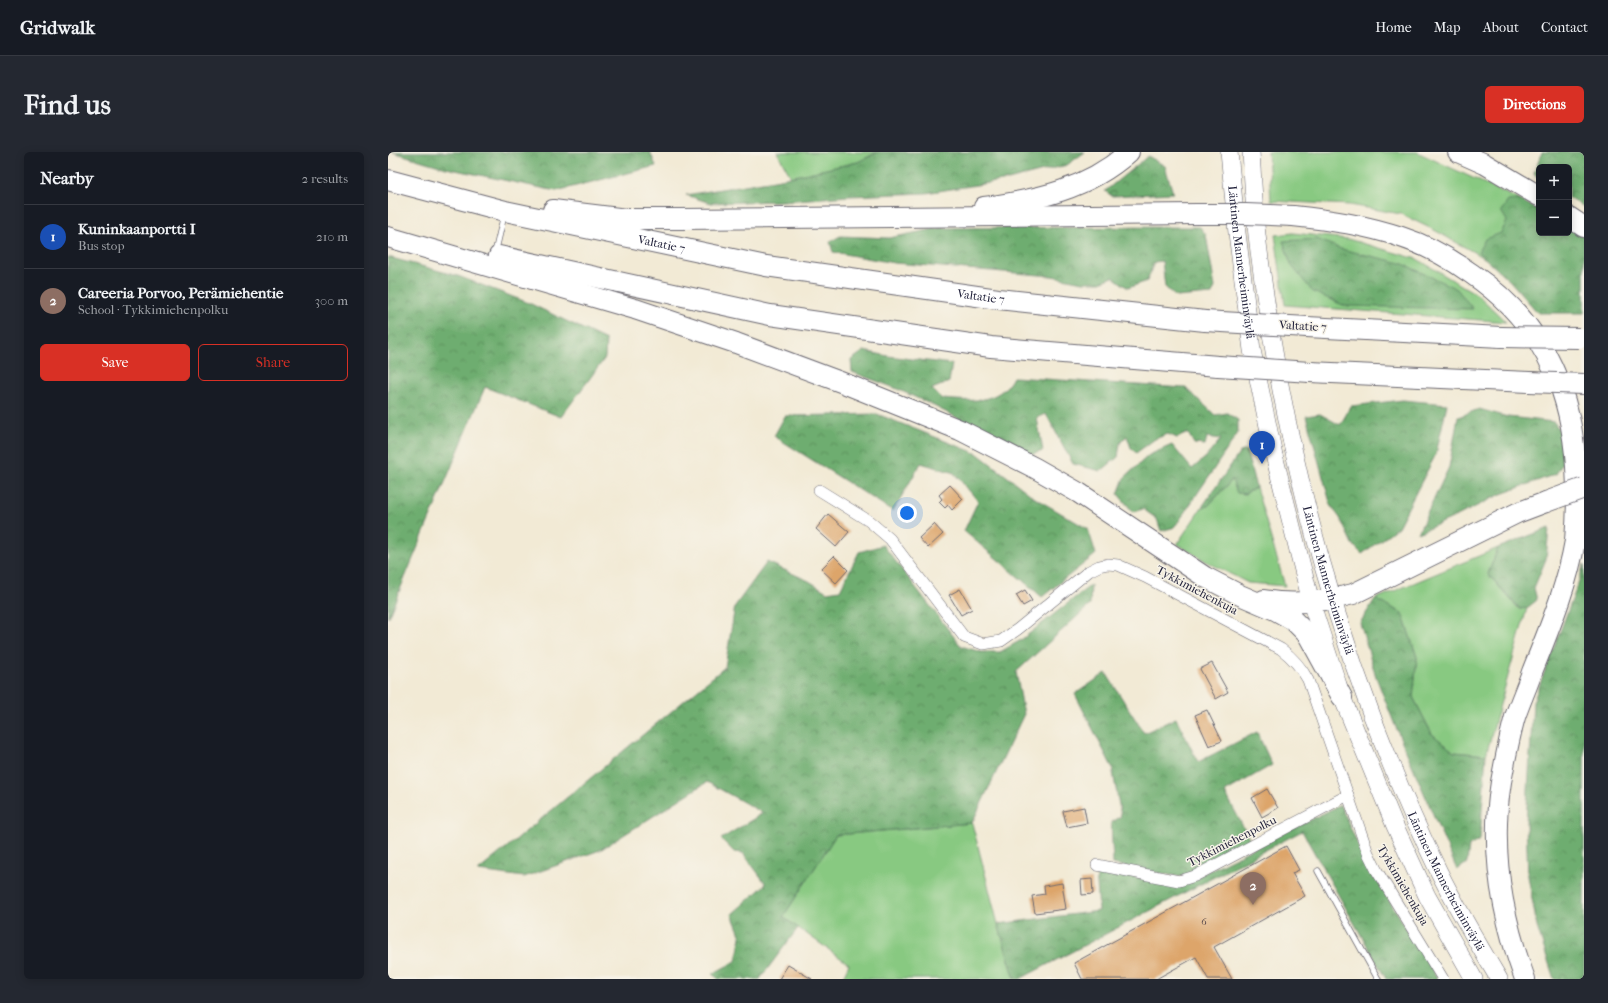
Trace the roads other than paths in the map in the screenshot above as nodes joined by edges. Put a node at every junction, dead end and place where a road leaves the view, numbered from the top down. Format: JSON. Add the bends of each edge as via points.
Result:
{"nodes":[{"id":1,"x":1129,"y":152,"type":"edge"},
{"id":2,"x":1230,"y":152,"type":"edge"},
{"id":3,"x":1251,"y":152,"type":"edge"},
{"id":4,"x":1458,"y":152,"type":"edge"},
{"id":5,"x":388,"y":180,"type":"edge"},
{"id":6,"x":1536,"y":194,"type":"edge"},
{"id":7,"x":505,"y":212,"type":"junction"},
{"id":8,"x":863,"y":219,"type":"junction"},
{"id":9,"x":1572,"y":219,"type":"edge"},
{"id":10,"x":1584,"y":227,"type":"edge"},
{"id":11,"x":388,"y":232,"type":"edge"},
{"id":12,"x":388,"y":237,"type":"edge"},
{"id":13,"x":495,"y":255,"type":"junction"},
{"id":14,"x":1582,"y":338,"type":"edge"},
{"id":15,"x":1584,"y":384,"type":"edge"},
{"id":16,"x":1584,"y":488,"type":"edge"},
{"id":17,"x":819,"y":490,"type":"dead end"},
{"id":18,"x":1240,"y":595,"type":"junction"},
{"id":19,"x":1332,"y":600,"type":"junction"},
{"id":20,"x":1311,"y":602,"type":"junction"},
{"id":21,"x":1342,"y":696,"type":"junction"},
{"id":22,"x":1348,"y":795,"type":"junction"},
{"id":23,"x":1097,"y":865,"type":"dead end"},
{"id":24,"x":1318,"y":871,"type":"dead end"},
{"id":25,"x":1378,"y":979,"type":"edge"},
{"id":26,"x":1443,"y":979,"type":"edge"},
{"id":27,"x":1474,"y":979,"type":"edge"},
{"id":28,"x":1499,"y":979,"type":"edge"},
{"id":29,"x":1525,"y":979,"type":"edge"}],
"edges":[{"from":1,"to":8,"type":"highway","via":[[1085,182],[1057,193],[985,206]]},
{"from":2,"to":20,"type":"main road","name":"Läntinen Mannerheiminväylä","via":[[1252,350],[1274,455]]},
{"from":3,"to":19,"type":"main road","name":"Läntinen Mannerheiminväylä","via":[[1257,234],[1275,354],[1299,472]]},
{"from":4,"to":6,"type":"highway","via":[[1485,164]]},
{"from":5,"to":7,"type":"highway","name":"Valtatie 7"},
{"from":7,"to":8,"type":"highway","via":[[544,209],[627,219]]},
{"from":7,"to":13,"type":"lane"},
{"from":7,"to":14,"type":"highway","name":"Valtatie 7","bridge":true,"via":[[766,266],[998,299],[1205,321],[1501,337]]},
{"from":8,"to":29,"type":"highway","bridge":true,"via":[[1246,214],[1330,220],[1403,237],[1437,253],[1463,267],[1494,289],[1516,310],[1536,333],[1555,362],[1569,396],[1582,459],[1582,500],[1563,593],[1516,716],[1501,784],[1497,833],[1500,887],[1514,949]]},
{"from":9,"to":10,"type":"highway"},
{"from":11,"to":13,"type":"highway"},
{"from":12,"to":18,"type":"highway","via":[[620,305],[736,343],[960,430],[1079,493],[1205,577]]},
{"from":13,"to":15,"type":"highway","bridge":true,"via":[[770,315],[991,347],[1310,372]]},
{"from":16,"to":19,"type":"highway","bridge":true,"via":[[1517,512],[1353,594]]},
{"from":17,"to":22,"type":"street","name":"Tykkimiehenkuja","via":[[869,521],[890,540],[964,637],[983,644],[1000,641],[1089,571],[1108,564],[1118,565],[1145,577],[1282,649],[1300,666],[1308,680]]},
{"from":18,"to":20,"type":"highway","via":[[1286,603]]},
{"from":18,"to":21,"type":"highway","via":[[1293,620],[1308,635]]},
{"from":19,"to":20,"type":"highway"},
{"from":19,"to":28,"type":"main road","name":"Läntinen Mannerheiminväylä","via":[[1367,702],[1403,792],[1440,873]]},
{"from":20,"to":21,"type":"main road","name":"Läntinen Mannerheiminväylä"},
{"from":21,"to":27,"type":"main road","name":"Läntinen Mannerheiminväylä","via":[[1395,826],[1427,896]]},
{"from":22,"to":23,"type":"street","name":"Tykkimiehenpolku","via":[[1195,876],[1179,881]]},
{"from":22,"to":26,"type":"street","name":"Tykkimiehenkuja","via":[[1377,871]]},
{"from":24,"to":25,"type":"lane"}]}
